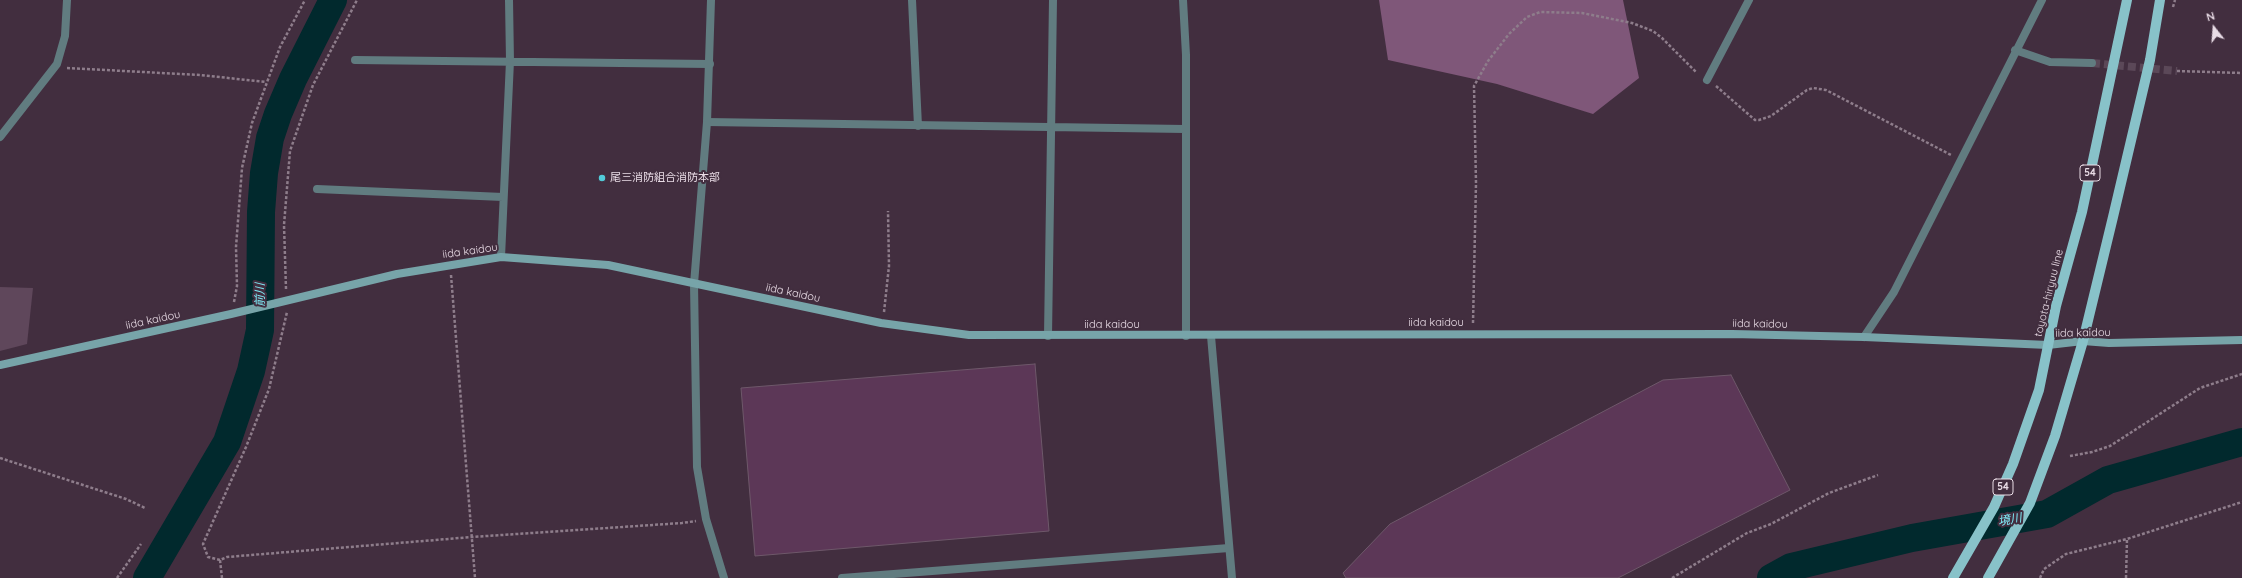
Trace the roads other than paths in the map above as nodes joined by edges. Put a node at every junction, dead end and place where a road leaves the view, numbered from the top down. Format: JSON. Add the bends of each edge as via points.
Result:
{"nodes":[{"id":1,"x":67,"y":0,"type":"edge"},
{"id":2,"x":509,"y":0,"type":"edge"},
{"id":3,"x":711,"y":0,"type":"edge"},
{"id":4,"x":912,"y":0,"type":"edge"},
{"id":5,"x":1054,"y":0,"type":"edge"},
{"id":6,"x":1183,"y":0,"type":"edge"},
{"id":7,"x":1749,"y":0,"type":"edge"},
{"id":8,"x":2042,"y":0,"type":"edge"},
{"id":9,"x":2127,"y":0,"type":"edge"},
{"id":10,"x":2160,"y":0,"type":"edge"},
{"id":11,"x":2015,"y":50,"type":"junction"},
{"id":12,"x":355,"y":60,"type":"dead end"},
{"id":13,"x":510,"y":61,"type":"junction"},
{"id":14,"x":2092,"y":63,"type":"tunnel mouth"},
{"id":15,"x":710,"y":64,"type":"junction"},
{"id":16,"x":1707,"y":80,"type":"road end"},
{"id":17,"x":707,"y":122,"type":"junction"},
{"id":18,"x":918,"y":126,"type":"junction"},
{"id":19,"x":1051,"y":128,"type":"junction"},
{"id":20,"x":1185,"y":129,"type":"junction"},
{"id":21,"x":0,"y":137,"type":"edge"},
{"id":22,"x":317,"y":189,"type":"dead end"},
{"id":23,"x":503,"y":198,"type":"junction"},
{"id":24,"x":501,"y":257,"type":"junction"},
{"id":25,"x":694,"y":284,"type":"junction"},
{"id":26,"x":1048,"y":336,"type":"junction"},
{"id":27,"x":1186,"y":336,"type":"junction"},
{"id":28,"x":1211,"y":336,"type":"junction"},
{"id":29,"x":1864,"y":337,"type":"junction"},
{"id":30,"x":2242,"y":340,"type":"edge"},
{"id":31,"x":2083,"y":342,"type":"junction"},
{"id":32,"x":2048,"y":344,"type":"junction"},
{"id":33,"x":0,"y":365,"type":"edge"},
{"id":34,"x":1229,"y":548,"type":"junction"},
{"id":35,"x":724,"y":578,"type":"edge"},
{"id":36,"x":842,"y":578,"type":"edge"},
{"id":37,"x":1232,"y":578,"type":"edge"},
{"id":38,"x":1953,"y":578,"type":"edge"},
{"id":39,"x":1988,"y":578,"type":"edge"}],
"edges":[{"from":1,"to":21,"type":"street","via":[[65,36],[57,64]]},
{"from":2,"to":13,"type":"street"},
{"from":3,"to":15,"type":"street"},
{"from":4,"to":18,"type":"street"},
{"from":5,"to":19,"type":"street"},
{"from":6,"to":20,"type":"street","via":[[1186,55]]},
{"from":7,"to":16,"type":"street"},
{"from":8,"to":11,"type":"street"},
{"from":9,"to":32,"type":"main road","name":"toyota-hiryuu line","number":"54","via":[[2082,212]]},
{"from":10,"to":31,"type":"main road","via":[[2150,60]]},
{"from":11,"to":14,"type":"street","via":[[2050,62]]},
{"from":11,"to":29,"type":"street","via":[[1894,292]]},
{"from":12,"to":13,"type":"street"},
{"from":13,"to":15,"type":"street"},
{"from":13,"to":23,"type":"street"},
{"from":15,"to":17,"type":"street"},
{"from":17,"to":18,"type":"street"},
{"from":17,"to":25,"type":"street"},
{"from":18,"to":19,"type":"street"},
{"from":19,"to":20,"type":"street"},
{"from":19,"to":26,"type":"street"},
{"from":20,"to":27,"type":"street"},
{"from":22,"to":23,"type":"street"},
{"from":23,"to":24,"type":"street"},
{"from":24,"to":25,"type":"main road","name":"iida kaidou","via":[[608,265]]},
{"from":24,"to":33,"type":"main road","name":"iida kaidou","via":[[397,274],[242,312]]},
{"from":25,"to":26,"type":"main road","name":"iida kaidou","via":[[881,323],[969,335]]},
{"from":25,"to":35,"type":"street","via":[[697,467],[706,519]]},
{"from":26,"to":27,"type":"main road","name":"iida kaidou"},
{"from":27,"to":28,"type":"main road","name":"iida kaidou"},
{"from":28,"to":29,"type":"main road","name":"iida kaidou","via":[[1472,334]]},
{"from":28,"to":34,"type":"street"},
{"from":29,"to":32,"type":"main road","name":"iida kaidou"},
{"from":30,"to":31,"type":"main road","name":"iida kaidou"},
{"from":31,"to":32,"type":"main road","name":"iida kaidou"},
{"from":31,"to":39,"type":"main road","via":[[2055,436],[2030,503]]},
{"from":32,"to":38,"type":"main road","name":"toyota-hiryuu line","number":"54","via":[[2039,390],[2021,445],[1994,507]]},
{"from":34,"to":36,"type":"street"},
{"from":34,"to":37,"type":"street"}]}
